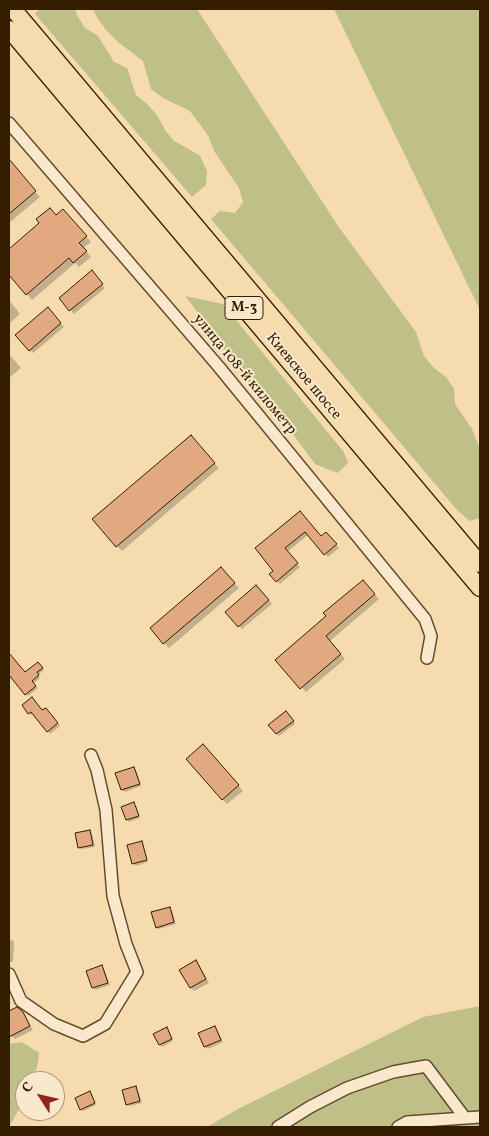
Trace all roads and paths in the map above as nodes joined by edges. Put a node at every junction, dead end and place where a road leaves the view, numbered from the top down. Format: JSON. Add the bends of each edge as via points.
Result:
{"nodes":[{"id":1,"x":13,"y":9,"type":"edge"},
{"id":2,"x":24,"y":9,"type":"edge"},
{"id":3,"x":9,"y":28,"type":"edge"},
{"id":4,"x":32,"y":32,"type":"junction"},
{"id":5,"x":10,"y":129,"type":"edge"},
{"id":6,"x":480,"y":564,"type":"edge"},
{"id":7,"x":480,"y":588,"type":"edge"},
{"id":8,"x":427,"y":658,"type":"dead end"},
{"id":9,"x":91,"y":756,"type":"dead end"},
{"id":10,"x":9,"y":974,"type":"edge"},
{"id":11,"x":465,"y":1118,"type":"junction"},
{"id":12,"x":480,"y":1118,"type":"edge"},
{"id":13,"x":278,"y":1127,"type":"edge"},
{"id":14,"x":398,"y":1127,"type":"edge"}],
"edges":[{"from":1,"to":4,"type":"highway","name":"Киевское шоссе","number":"М-3"},
{"from":2,"to":4,"type":"street"},
{"from":3,"to":7,"type":"highway","name":"Киевское шоссе","number":"М-3"},
{"from":4,"to":6,"type":"highway","name":"Киевское шоссе","number":"М-3"},
{"from":5,"to":8,"type":"street","name":"улица 108-й километр","via":[[219,367],[425,619],[430,636]]},
{"from":9,"to":10,"type":"street","via":[[106,810],[113,896],[137,972],[104,1024],[83,1036],[54,1024],[21,1001]]},
{"from":11,"to":12,"type":"street"},
{"from":11,"to":13,"type":"street","via":[[426,1066],[393,1072],[347,1088]]},
{"from":11,"to":14,"type":"street","via":[[407,1122]]}]}
